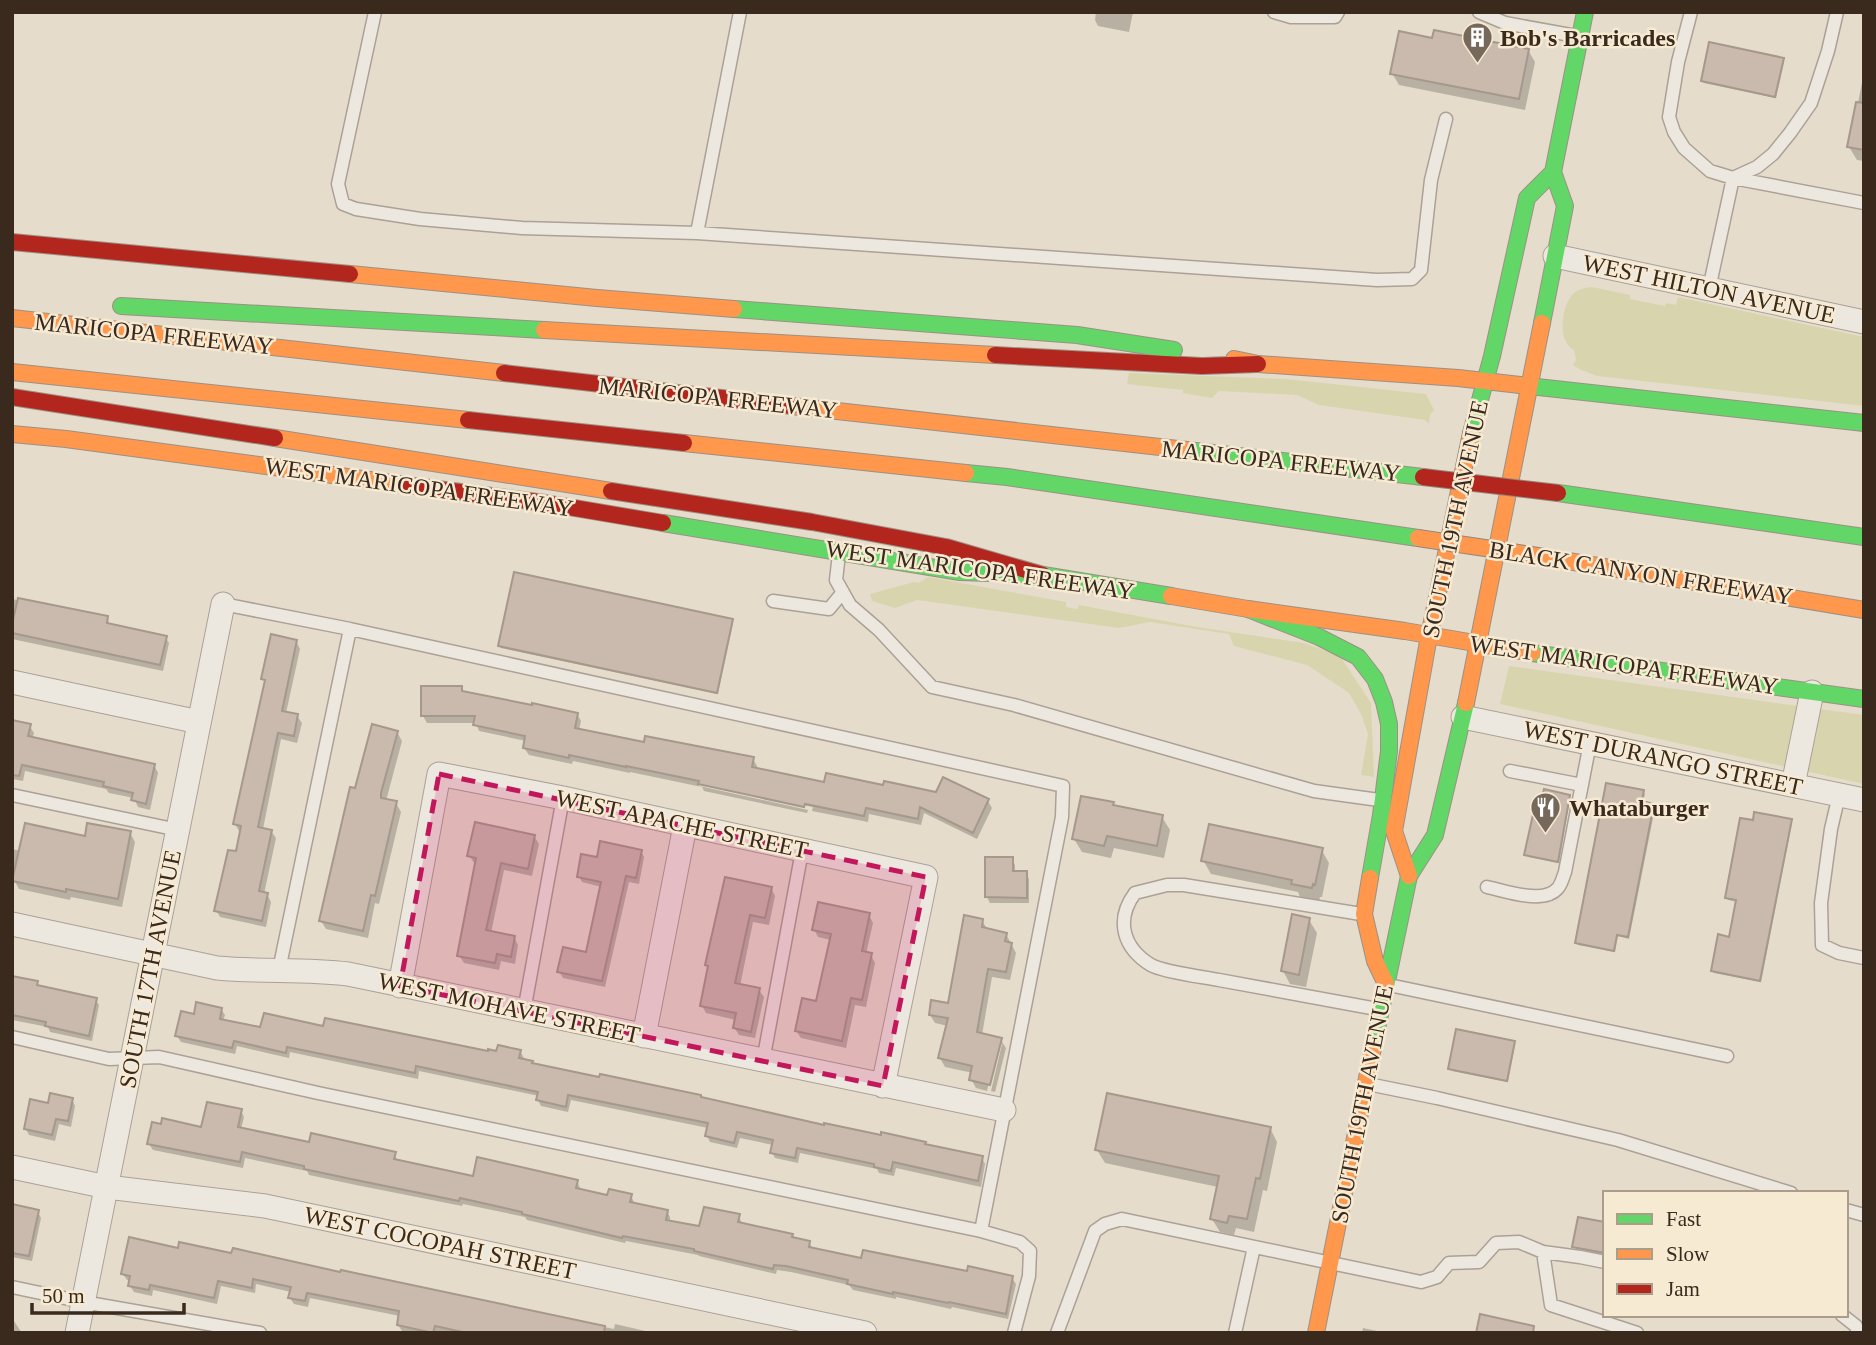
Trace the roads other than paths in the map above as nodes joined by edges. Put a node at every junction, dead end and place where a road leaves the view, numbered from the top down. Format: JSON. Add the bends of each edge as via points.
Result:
{"nodes":[{"id":1,"x":375,"y":12,"type":"edge"},
{"id":2,"x":740,"y":12,"type":"edge"},
{"id":3,"x":1274,"y":12,"type":"edge"},
{"id":4,"x":1338,"y":12,"type":"edge"},
{"id":5,"x":1479,"y":12,"type":"edge"},
{"id":6,"x":1585,"y":12,"type":"edge"},
{"id":7,"x":1691,"y":12,"type":"edge"},
{"id":8,"x":1837,"y":12,"type":"edge"},
{"id":9,"x":1580,"y":37,"type":"junction"},
{"id":10,"x":1446,"y":119,"type":"dead end"},
{"id":11,"x":1553,"y":172,"type":"junction"},
{"id":12,"x":1733,"y":178,"type":"junction"},
{"id":13,"x":1864,"y":203,"type":"edge"},
{"id":14,"x":697,"y":233,"type":"junction"},
{"id":15,"x":12,"y":243,"type":"edge"},
{"id":16,"x":1555,"y":256,"type":"junction"},
{"id":17,"x":1709,"y":289,"type":"junction"},
{"id":18,"x":111,"y":306,"type":"dead end"},
{"id":19,"x":12,"y":318,"type":"edge"},
{"id":20,"x":1864,"y":322,"type":"edge"},
{"id":21,"x":1258,"y":364,"type":"junction"},
{"id":22,"x":12,"y":372,"type":"edge"},
{"id":23,"x":1486,"y":381,"type":"junction"},
{"id":24,"x":1530,"y":386,"type":"junction"},
{"id":25,"x":12,"y":397,"type":"edge"},
{"id":26,"x":1864,"y":423,"type":"edge"},
{"id":27,"x":12,"y":435,"type":"edge"},
{"id":28,"x":1864,"y":537,"type":"edge"},
{"id":29,"x":1418,"y":538,"type":"joint"},
{"id":30,"x":839,"y":552,"type":"junction"},
{"id":31,"x":1043,"y":575,"type":"junction"},
{"id":32,"x":843,"y":592,"type":"junction"},
{"id":33,"x":773,"y":601,"type":"dead end"},
{"id":34,"x":223,"y":604,"type":"joint"},
{"id":35,"x":1248,"y":609,"type":"junction"},
{"id":36,"x":1864,"y":610,"type":"edge"},
{"id":37,"x":350,"y":629,"type":"junction"},
{"id":38,"x":1429,"y":636,"type":"junction"},
{"id":39,"x":1476,"y":645,"type":"junction"},
{"id":40,"x":12,"y":682,"type":"edge"},
{"id":41,"x":1812,"y":692,"type":"junction"},
{"id":42,"x":1864,"y":699,"type":"edge"},
{"id":43,"x":1463,"y":717,"type":"junction"},
{"id":44,"x":199,"y":722,"type":"junction"},
{"id":45,"x":1590,"y":743,"type":"junction"},
{"id":46,"x":1510,"y":771,"type":"dead end"},
{"id":47,"x":1582,"y":785,"type":"junction"},
{"id":48,"x":1793,"y":785,"type":"junction"},
{"id":49,"x":1839,"y":794,"type":"junction"},
{"id":50,"x":12,"y":795,"type":"edge"},
{"id":51,"x":563,"y":797,"type":"junction"},
{"id":52,"x":1383,"y":800,"type":"junction"},
{"id":53,"x":1864,"y":800,"type":"edge"},
{"id":54,"x":685,"y":825,"type":"junction"},
{"id":55,"x":178,"y":830,"type":"junction"},
{"id":56,"x":802,"y":851,"type":"junction"},
{"id":57,"x":1409,"y":876,"type":"junction"},
{"id":58,"x":1487,"y":887,"type":"dead end"},
{"id":59,"x":1364,"y":915,"type":"junction"},
{"id":60,"x":12,"y":924,"type":"edge"},
{"id":61,"x":153,"y":954,"type":"junction"},
{"id":62,"x":1864,"y":958,"type":"edge"},
{"id":63,"x":279,"y":971,"type":"junction"},
{"id":64,"x":1386,"y":984,"type":"junction"},
{"id":65,"x":400,"y":986,"type":"junction"},
{"id":66,"x":1381,"y":1010,"type":"junction"},
{"id":67,"x":524,"y":1011,"type":"junction"},
{"id":68,"x":644,"y":1036,"type":"junction"},
{"id":69,"x":12,"y":1037,"type":"edge"},
{"id":70,"x":1727,"y":1056,"type":"dead end"},
{"id":71,"x":132,"y":1057,"type":"junction"},
{"id":72,"x":763,"y":1061,"type":"junction"},
{"id":73,"x":1365,"y":1084,"type":"junction"},
{"id":74,"x":883,"y":1086,"type":"junction"},
{"id":75,"x":1004,"y":1110,"type":"junction"},
{"id":76,"x":12,"y":1167,"type":"edge"},
{"id":77,"x":107,"y":1187,"type":"junction"},
{"id":78,"x":1784,"y":1191,"type":"edge"},
{"id":79,"x":981,"y":1231,"type":"junction"},
{"id":80,"x":1254,"y":1247,"type":"junction"},
{"id":81,"x":1543,"y":1252,"type":"junction"},
{"id":82,"x":1603,"y":1262,"type":"edge"},
{"id":83,"x":1330,"y":1263,"type":"junction"},
{"id":84,"x":12,"y":1287,"type":"edge"},
{"id":85,"x":83,"y":1302,"type":"junction"},
{"id":86,"x":1845,"y":1317,"type":"edge"},
{"id":87,"x":76,"y":1333,"type":"edge"},
{"id":88,"x":260,"y":1333,"type":"edge"},
{"id":89,"x":865,"y":1333,"type":"edge"},
{"id":90,"x":1014,"y":1333,"type":"edge"},
{"id":91,"x":1057,"y":1333,"type":"edge"},
{"id":92,"x":1236,"y":1333,"type":"edge"},
{"id":93,"x":1316,"y":1333,"type":"edge"},
{"id":94,"x":1637,"y":1333,"type":"edge"},
{"id":95,"x":1858,"y":1333,"type":"edge"}],
"edges":[{"from":1,"to":14,"type":"lane","via":[[338,184],[343,204],[420,219],[509,227]]},
{"from":2,"to":14,"type":"lane"},
{"from":3,"to":4,"type":"lane","via":[[1292,17],[1335,17]]},
{"from":5,"to":9,"type":"lane","via":[[1505,23]]},
{"from":6,"to":9,"type":"main road","name":"SOUTH 19TH AVENUE"},
{"from":7,"to":12,"type":"lane","via":[[1669,117],[1690,154],[1710,171]]},
{"from":8,"to":12,"type":"lane","via":[[1811,103],[1773,154]]},
{"from":9,"to":11,"type":"main road","name":"SOUTH 19TH AVENUE"},
{"from":10,"to":14,"type":"lane","via":[[1431,180],[1421,270],[1412,279]]},
{"from":11,"to":16,"type":"main road","name":"SOUTH 19TH AVENUE","via":[[1564,206]]},
{"from":11,"to":23,"type":"main road","name":"SOUTH 19TH AVENUE","via":[[1527,198]]},
{"from":12,"to":13,"type":"lane"},
{"from":12,"to":17,"type":"lane"},
{"from":15,"to":21,"type":"main road","via":[[597,298],[1077,335]]},
{"from":16,"to":17,"type":"street","name":"WEST HILTON AVENUE"},
{"from":16,"to":24,"type":"main road","name":"SOUTH 19TH AVENUE"},
{"from":17,"to":20,"type":"street","name":"WEST HILTON AVENUE"},
{"from":18,"to":21,"type":"main road","via":[[1058,359]]},
{"from":19,"to":28,"type":"main road","name":"MARICOPA FREEWAY","bridge":true,"via":[[1423,477]]},
{"from":21,"to":23,"type":"main road"},
{"from":22,"to":29,"type":"main road","name":"MARICOPA FREEWAY","via":[[1007,477]]},
{"from":23,"to":24,"type":"main road"},
{"from":23,"to":38,"type":"main road","name":"SOUTH 19TH AVENUE"},
{"from":24,"to":26,"type":"main road"},
{"from":24,"to":39,"type":"main road","name":"SOUTH 19TH AVENUE"},
{"from":25,"to":31,"type":"main road","via":[[812,522],[946,547]]},
{"from":27,"to":30,"type":"main road","name":"WEST MARICOPA FREEWAY","via":[[545,503]]},
{"from":29,"to":36,"type":"main road","name":"BLACK CANYON FREEWAY","bridge":true},
{"from":30,"to":31,"type":"main road","name":"WEST MARICOPA FREEWAY","via":[[960,572]]},
{"from":30,"to":32,"type":"lane","via":[[836,580]]},
{"from":31,"to":35,"type":"main road","name":"WEST MARICOPA FREEWAY"},
{"from":32,"to":33,"type":"lane","via":[[829,609]]},
{"from":32,"to":52,"type":"lane","via":[[850,605],[932,687],[1014,705],[1314,791]]},
{"from":34,"to":37,"type":"lane"},
{"from":34,"to":44,"type":"street","name":"SOUTH 17TH AVENUE"},
{"from":35,"to":38,"type":"main road","name":"WEST MARICOPA FREEWAY"},
{"from":35,"to":52,"type":"main road","via":[[1338,645],[1358,657],[1375,678],[1389,724]]},
{"from":37,"to":63,"type":"lane"},
{"from":37,"to":75,"type":"lane","via":[[1063,786],[1062,817]]},
{"from":38,"to":39,"type":"main road","name":"WEST MARICOPA FREEWAY"},
{"from":38,"to":57,"type":"main road","name":"SOUTH 19TH AVENUE","via":[[1394,831]]},
{"from":39,"to":41,"type":"main road","name":"WEST MARICOPA FREEWAY"},
{"from":39,"to":43,"type":"main road","name":"SOUTH 19TH AVENUE"},
{"from":40,"to":44,"type":"street"},
{"from":41,"to":42,"type":"main road","name":"WEST MARICOPA FREEWAY"},
{"from":41,"to":48,"type":"street"},
{"from":43,"to":45,"type":"street","name":"WEST DURANGO STREET"},
{"from":43,"to":57,"type":"main road","name":"SOUTH 19TH AVENUE","via":[[1436,835]]},
{"from":44,"to":55,"type":"street","name":"SOUTH 17TH AVENUE"},
{"from":45,"to":47,"type":"lane"},
{"from":45,"to":48,"type":"street","name":"WEST DURANGO STREET"},
{"from":46,"to":47,"type":"lane"},
{"from":47,"to":58,"type":"lane","via":[[1565,872],[1557,889],[1534,897]]},
{"from":48,"to":49,"type":"street","name":"WEST DURANGO STREET"},
{"from":49,"to":53,"type":"street","name":"WEST DURANGO STREET"},
{"from":49,"to":62,"type":"lane","via":[[1821,903],[1822,945]]},
{"from":50,"to":55,"type":"lane"},
{"from":51,"to":54,"type":"street","name":"WEST APACHE STREET"},
{"from":51,"to":65,"type":"street","name":"WEST APACHE STREET","via":[[439,774]]},
{"from":51,"to":67,"type":"lane"},
{"from":52,"to":59,"type":"main road"},
{"from":54,"to":56,"type":"street","name":"WEST APACHE STREET"},
{"from":54,"to":68,"type":"street"},
{"from":55,"to":61,"type":"street","name":"SOUTH 17TH AVENUE"},
{"from":56,"to":72,"type":"lane"},
{"from":56,"to":74,"type":"street","name":"WEST APACHE STREET","via":[[926,877]]},
{"from":57,"to":64,"type":"main road","name":"SOUTH 19TH AVENUE"},
{"from":59,"to":64,"type":"main road"},
{"from":59,"to":66,"type":"lane","via":[[1167,885],[1135,893],[1124,918],[1125,936],[1135,952],[1153,966]]},
{"from":60,"to":61,"type":"street","name":"WEST MOHAVE STREET"},
{"from":61,"to":63,"type":"street","name":"WEST MOHAVE STREET","via":[[217,968]]},
{"from":61,"to":71,"type":"street","name":"SOUTH 17TH AVENUE"},
{"from":63,"to":65,"type":"street","name":"WEST MOHAVE STREET","via":[[348,974]]},
{"from":64,"to":66,"type":"main road","name":"SOUTH 19TH AVENUE"},
{"from":64,"to":70,"type":"lane"},
{"from":65,"to":67,"type":"street","name":"WEST MOHAVE STREET"},
{"from":66,"to":73,"type":"main road","name":"SOUTH 19TH AVENUE"},
{"from":67,"to":68,"type":"street","name":"WEST MOHAVE STREET"},
{"from":68,"to":72,"type":"street","name":"WEST MOHAVE STREET"},
{"from":69,"to":71,"type":"lane","via":[[109,1059]]},
{"from":71,"to":77,"type":"street","name":"SOUTH 17TH AVENUE"},
{"from":71,"to":79,"type":"lane","via":[[159,1057]]},
{"from":72,"to":74,"type":"street","name":"WEST MOHAVE STREET"},
{"from":73,"to":78,"type":"lane","via":[[1618,1140]]},
{"from":73,"to":83,"type":"main road","name":"SOUTH 19TH AVENUE"},
{"from":74,"to":75,"type":"street","name":"WEST MOHAVE STREET"},
{"from":75,"to":79,"type":"lane"},
{"from":76,"to":77,"type":"street","name":"WEST COCOPAH STREET"},
{"from":77,"to":85,"type":"street","name":"SOUTH 17TH AVENUE"},
{"from":77,"to":89,"type":"street","name":"WEST COCOPAH STREET","via":[[265,1206]]},
{"from":79,"to":90,"type":"lane","via":[[1020,1242],[1030,1251],[1029,1276]]},
{"from":80,"to":83,"type":"lane"},
{"from":80,"to":91,"type":"lane","via":[[1122,1219],[1105,1224],[1095,1231]]},
{"from":80,"to":92,"type":"lane"},
{"from":81,"to":82,"type":"lane"},
{"from":81,"to":83,"type":"lane","via":[[1519,1242],[1496,1243],[1479,1262],[1449,1263],[1437,1277],[1421,1282]]},
{"from":81,"to":94,"type":"lane","via":[[1551,1306]]},
{"from":83,"to":93,"type":"main road","name":"SOUTH 19TH AVENUE"},
{"from":84,"to":85,"type":"lane"},
{"from":85,"to":87,"type":"street","name":"SOUTH 17TH AVENUE"},
{"from":85,"to":88,"type":"lane"},
{"from":86,"to":95,"type":"lane"}]}
